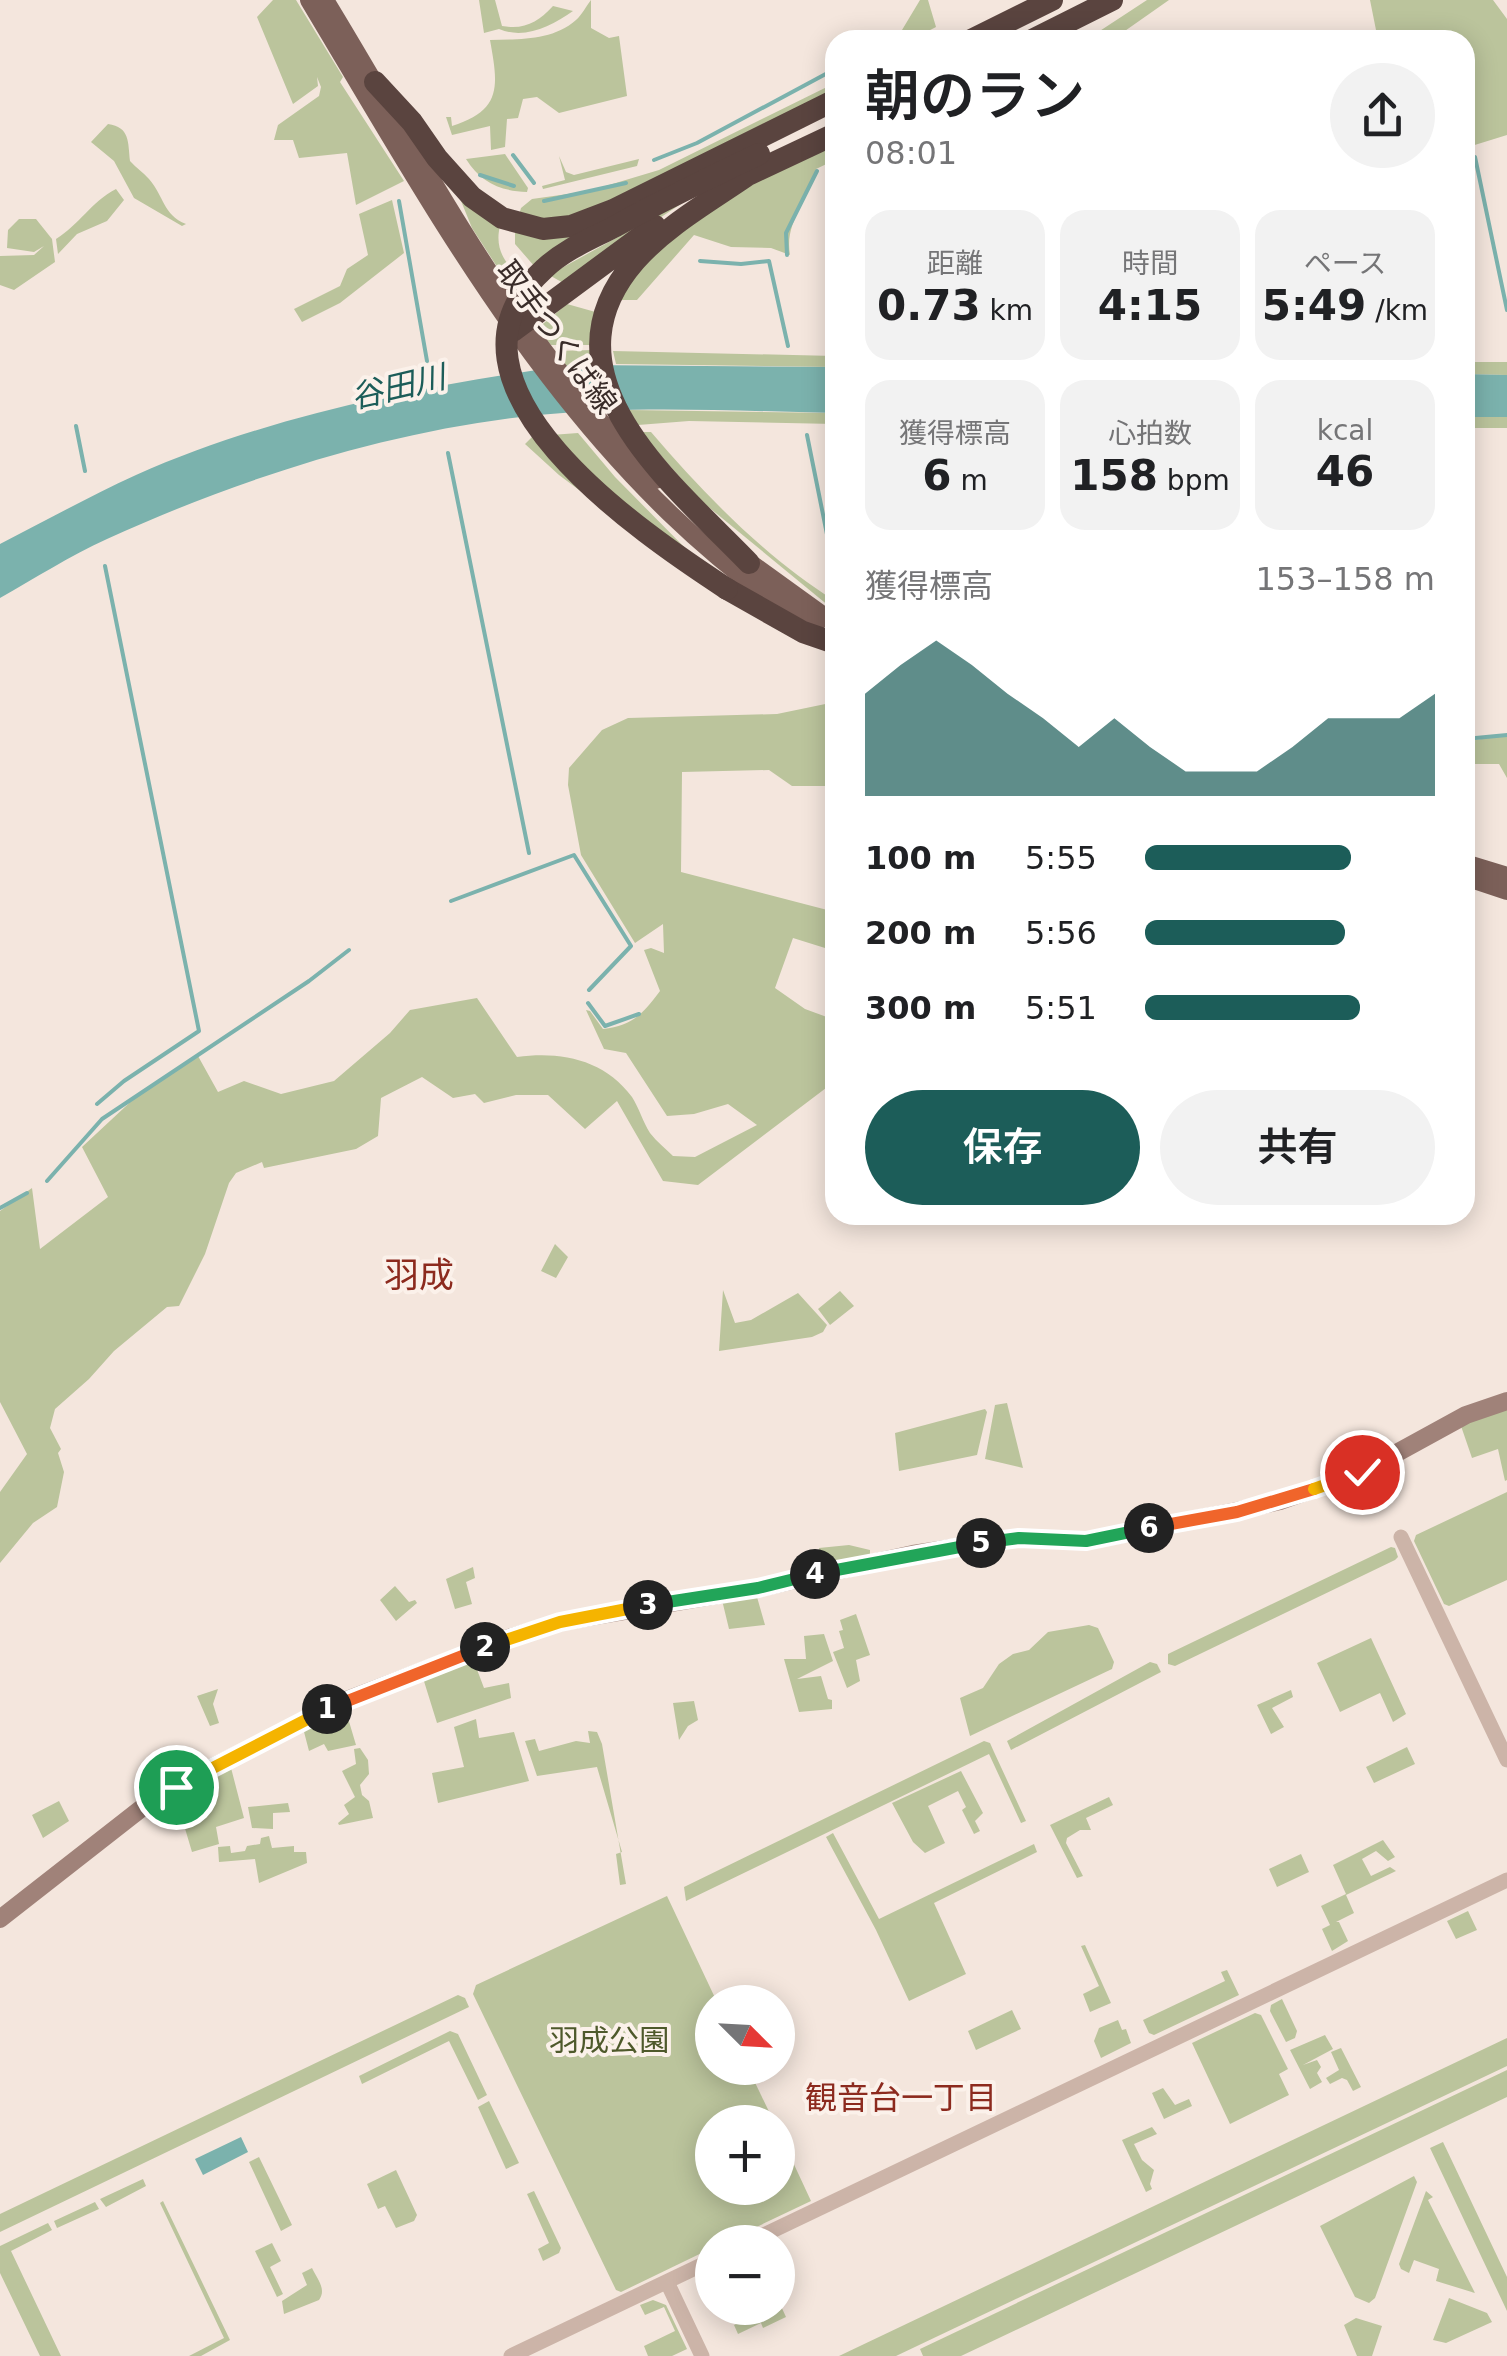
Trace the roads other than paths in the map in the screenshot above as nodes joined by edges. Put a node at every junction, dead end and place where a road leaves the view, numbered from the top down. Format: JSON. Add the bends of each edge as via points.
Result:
{"nodes":[{"id":1,"x":309,"y":0,"type":"edge"},
{"id":2,"x":325,"y":0,"type":"edge"},
{"id":3,"x":1052,"y":0,"type":"edge"},
{"id":4,"x":1112,"y":0,"type":"edge"},
{"id":5,"x":991,"y":30,"type":"edge"},
{"id":6,"x":1052,"y":30,"type":"edge"},
{"id":7,"x":375,"y":82,"type":"joint"},
{"id":8,"x":825,"y":105,"type":"edge"},
{"id":9,"x":825,"y":120,"type":"edge"},
{"id":10,"x":825,"y":139,"type":"edge"},
{"id":11,"x":425,"y":166,"type":"junction"},
{"id":12,"x":745,"y":177,"type":"junction"},
{"id":13,"x":519,"y":327,"type":"junction"},
{"id":14,"x":749,"y":562,"type":"junction"},
{"id":15,"x":825,"y":617,"type":"edge"},
{"id":16,"x":825,"y":635,"type":"edge"},
{"id":17,"x":825,"y":639,"type":"edge"},
{"id":18,"x":1475,"y":866,"type":"edge"},
{"id":19,"x":1507,"y":876,"type":"edge"},
{"id":20,"x":1475,"y":880,"type":"edge"},
{"id":21,"x":1507,"y":891,"type":"edge"},
{"id":22,"x":1507,"y":1400,"type":"edge"},
{"id":23,"x":1401,"y":1536,"type":"dead end"},
{"id":24,"x":1507,"y":1760,"type":"edge"},
{"id":25,"x":1507,"y":1880,"type":"edge"},
{"id":26,"x":0,"y":1919,"type":"edge"},
{"id":27,"x":785,"y":2225,"type":"edge"},
{"id":28,"x":695,"y":2268,"type":"edge"},
{"id":29,"x":667,"y":2282,"type":"junction"},
{"id":30,"x":511,"y":2356,"type":"edge"},
{"id":31,"x":702,"y":2356,"type":"edge"}],
"edges":[{"from":1,"to":11,"type":"main road","name":"取手つくば線"},
{"from":2,"to":7,"type":"main road"},
{"from":3,"to":5,"type":"highway"},
{"from":4,"to":6,"type":"highway"},
{"from":7,"to":11,"type":"highway","via":[[412,122]]},
{"from":8,"to":11,"type":"highway","via":[[590,220],[556,228],[519,225]]},
{"from":9,"to":17,"type":"highway","bridge":true,"via":[[578,245],[542,270],[522,294],[507,344],[518,398],[591,488],[727,589]]},
{"from":10,"to":12,"type":"highway"},
{"from":11,"to":13,"type":"main road","name":"取手つくば線"},
{"from":12,"to":13,"type":"highway","via":[[648,230]]},
{"from":12,"to":14,"type":"highway","via":[[665,232],[627,271],[604,320],[600,352],[611,400],[631,434]]},
{"from":13,"to":14,"type":"main road","name":"取手つくば線","via":[[628,452]]},
{"from":13,"to":16,"type":"main road","name":"取手つくば線","via":[[596,438],[665,510]]},
{"from":14,"to":15,"type":"main road","name":"取手つくば線"},
{"from":18,"to":19,"type":"main road"},
{"from":20,"to":21,"type":"main road"},
{"from":22,"to":26,"type":"main road","via":[[1362,1472],[1237,1512],[1086,1541],[1019,1538],[913,1554],[574,1619],[512,1637],[353,1698],[201,1773],[133,1814]]},
{"from":23,"to":24,"type":"street"},
{"from":25,"to":27,"type":"street"},
{"from":28,"to":29,"type":"street"},
{"from":29,"to":30,"type":"street"},
{"from":29,"to":31,"type":"street"}]}
